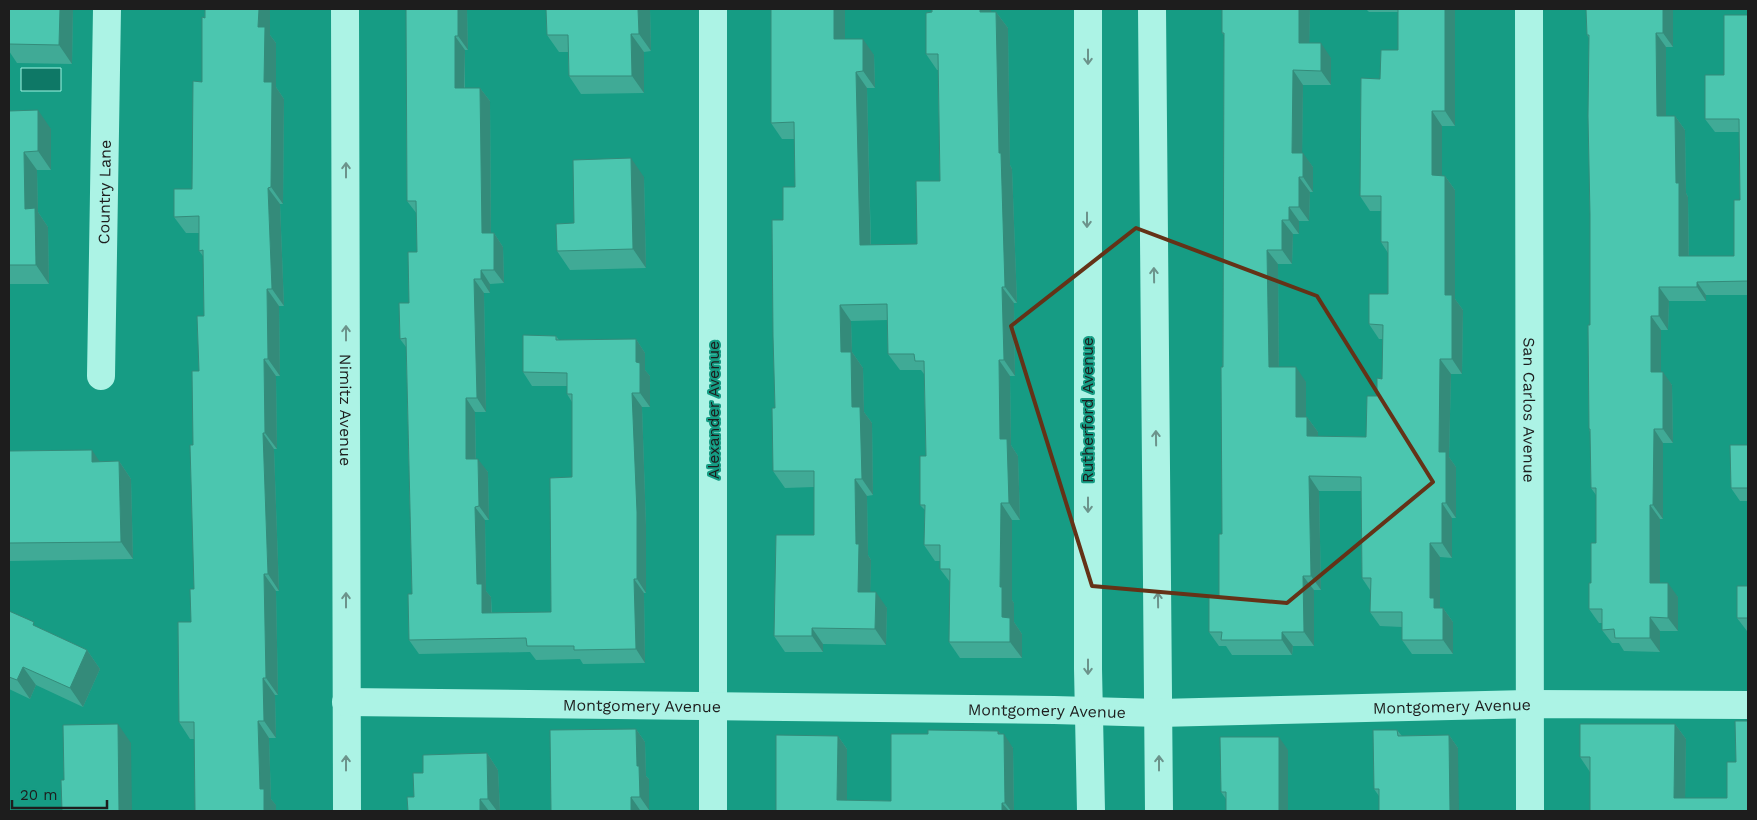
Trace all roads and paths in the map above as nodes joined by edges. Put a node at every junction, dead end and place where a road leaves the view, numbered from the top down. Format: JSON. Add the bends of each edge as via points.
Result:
{"nodes":[{"id":1,"x":107,"y":9,"type":"edge"},
{"id":2,"x":346,"y":9,"type":"edge"},
{"id":3,"x":713,"y":9,"type":"edge"},
{"id":4,"x":1088,"y":9,"type":"edge"},
{"id":5,"x":1152,"y":9,"type":"edge"},
{"id":6,"x":1529,"y":9,"type":"edge"},
{"id":7,"x":101,"y":376,"type":"dead end"},
{"id":8,"x":346,"y":702,"type":"junction"},
{"id":9,"x":1531,"y":704,"type":"junction"},
{"id":10,"x":1748,"y":705,"type":"edge"},
{"id":11,"x":713,"y":706,"type":"junction"},
{"id":12,"x":1088,"y":712,"type":"junction"},
{"id":13,"x":1159,"y":713,"type":"junction"},
{"id":14,"x":347,"y":811,"type":"edge"},
{"id":15,"x":713,"y":811,"type":"edge"},
{"id":16,"x":1091,"y":811,"type":"edge"},
{"id":17,"x":1160,"y":811,"type":"edge"},
{"id":18,"x":1530,"y":811,"type":"edge"}],
"edges":[{"from":1,"to":7,"type":"street","name":"Country Lane"},
{"from":8,"to":2,"type":"street","name":"Nimitz Avenue","one_way":true},
{"from":3,"to":11,"type":"street","name":"Alexander Avenue"},
{"from":4,"to":12,"type":"street","name":"Rutherford Avenue","one_way":true},
{"from":13,"to":5,"type":"street","one_way":true},
{"from":6,"to":9,"type":"street","name":"San Carlos Avenue"},
{"from":8,"to":11,"type":"street","name":"Montgomery Avenue"},
{"from":14,"to":8,"type":"street","name":"Nimitz Avenue","one_way":true},
{"from":9,"to":10,"type":"street","name":"Montgomery Avenue"},
{"from":9,"to":13,"type":"street","name":"Montgomery Avenue"},
{"from":9,"to":18,"type":"street","name":"San Carlos Avenue"},
{"from":11,"to":12,"type":"street","name":"Montgomery Avenue"},
{"from":11,"to":15,"type":"street","name":"Alexander Avenue"},
{"from":12,"to":13,"type":"street","name":"Montgomery Avenue"},
{"from":12,"to":16,"type":"street","name":"Rutherford Avenue"},
{"from":17,"to":13,"type":"street","one_way":true}]}
